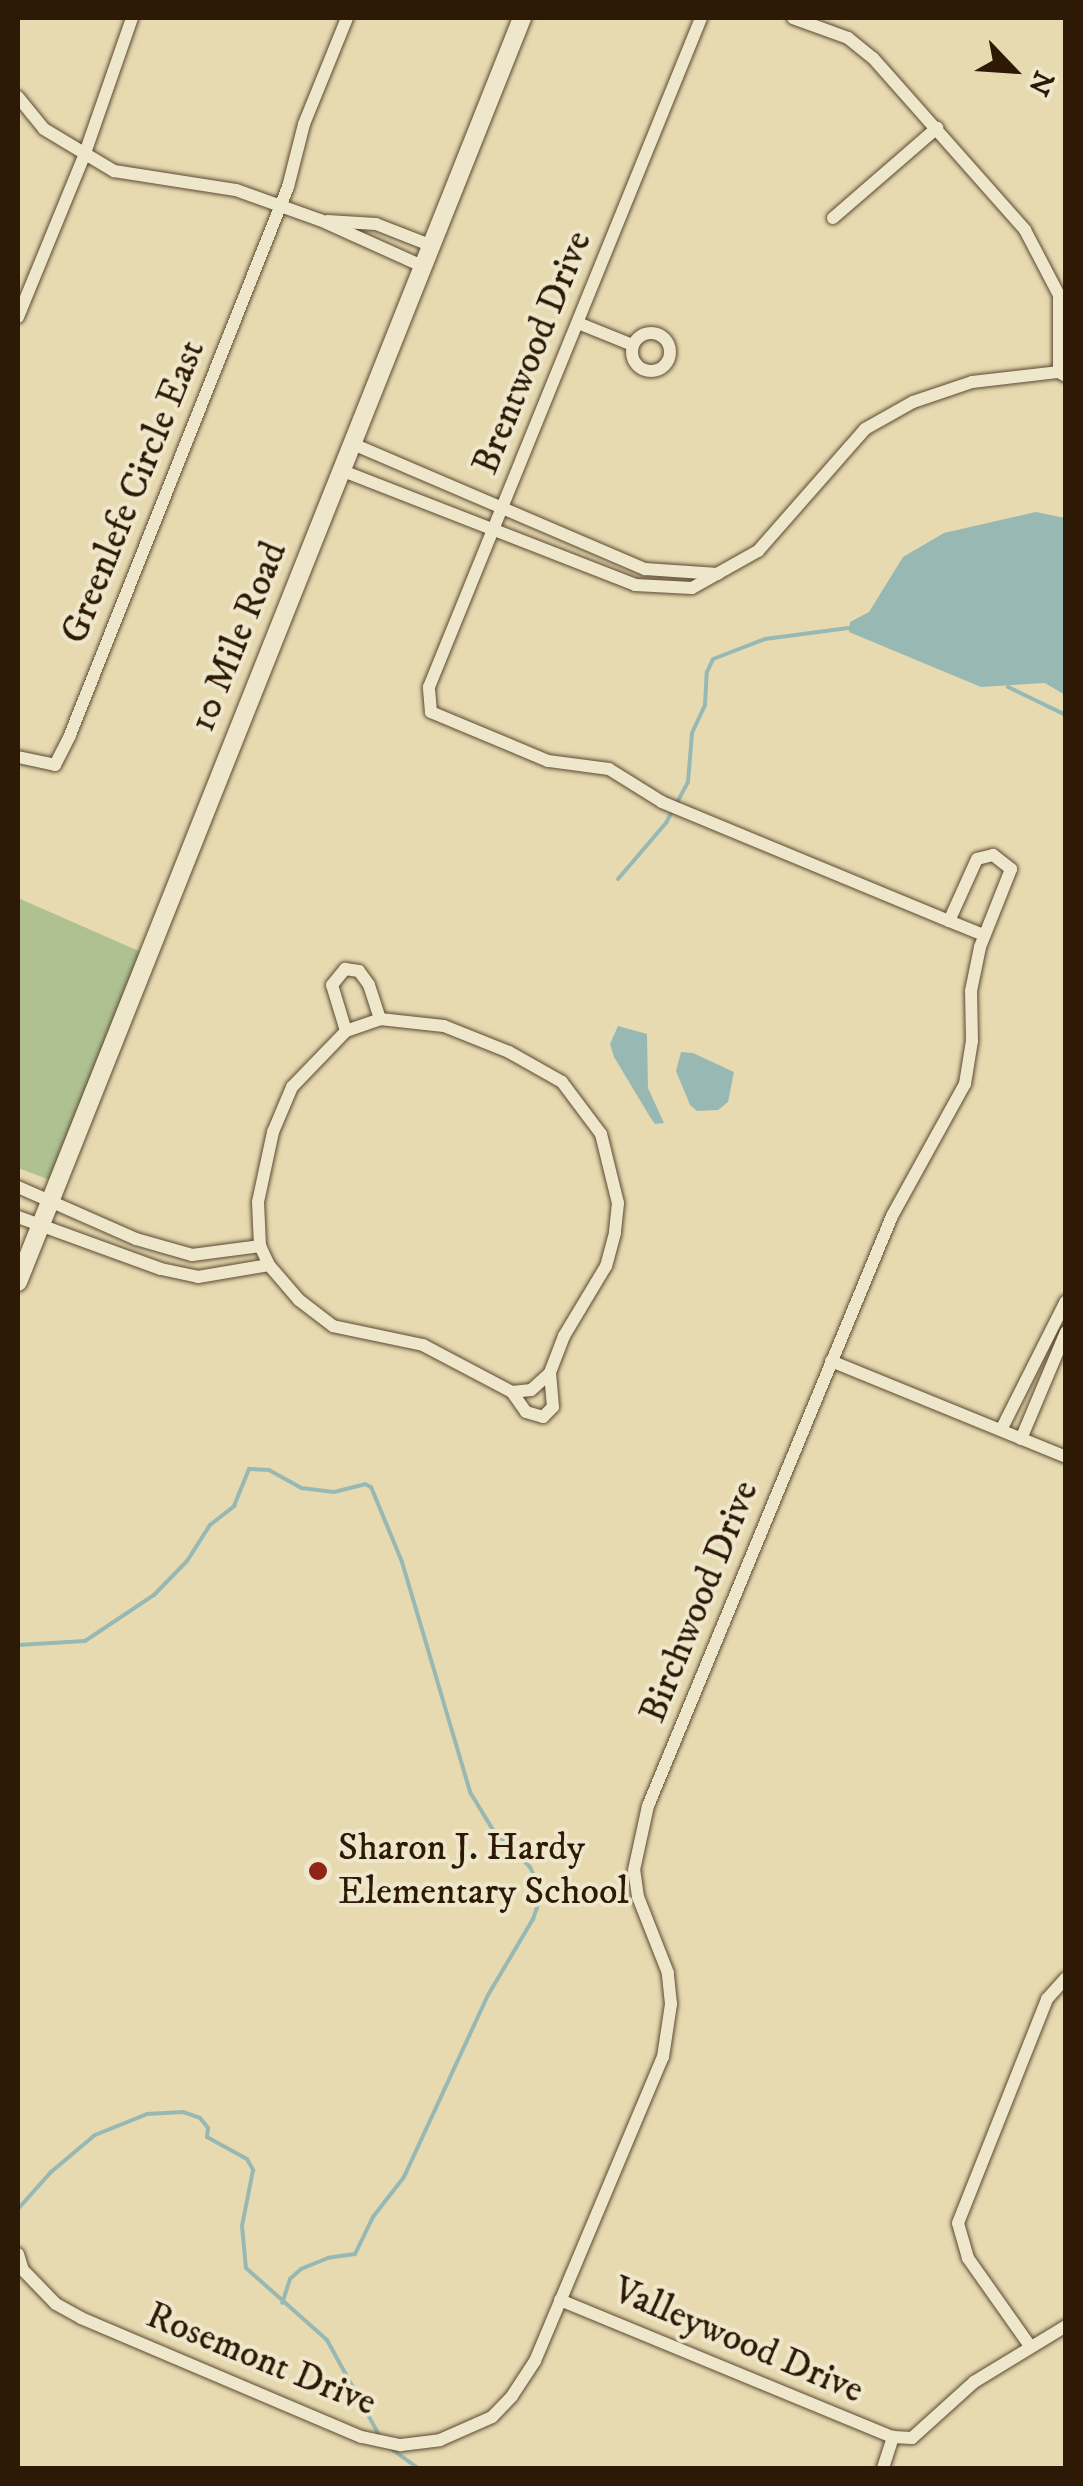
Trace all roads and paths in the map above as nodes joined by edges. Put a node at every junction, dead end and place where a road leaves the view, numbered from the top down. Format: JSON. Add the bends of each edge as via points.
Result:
{"nodes":[{"id":1,"x":132,"y":18,"type":"edge"},
{"id":2,"x":347,"y":18,"type":"edge"},
{"id":3,"x":522,"y":18,"type":"edge"},
{"id":4,"x":700,"y":18,"type":"edge"},
{"id":5,"x":793,"y":18,"type":"edge"},
{"id":6,"x":18,"y":97,"type":"edge"},
{"id":7,"x":937,"y":128,"type":"junction"},
{"id":8,"x":84,"y":156,"type":"junction"},
{"id":9,"x":280,"y":204,"type":"junction"},
{"id":10,"x":833,"y":218,"type":"dead end"},
{"id":11,"x":320,"y":220,"type":"junction"},
{"id":12,"x":430,"y":245,"type":"junction"},
{"id":13,"x":422,"y":266,"type":"junction"},
{"id":14,"x":18,"y":317,"type":"edge"},
{"id":15,"x":578,"y":323,"type":"junction"},
{"id":16,"x":630,"y":344,"type":"dead end"},
{"id":17,"x":1062,"y":374,"type":"edge"},
{"id":18,"x":353,"y":444,"type":"junction"},
{"id":19,"x":343,"y":471,"type":"junction"},
{"id":20,"x":503,"y":508,"type":"junction"},
{"id":21,"x":495,"y":528,"type":"junction"},
{"id":22,"x":720,"y":574,"type":"junction"},
{"id":23,"x":18,"y":757,"type":"edge"},
{"id":24,"x":949,"y":921,"type":"junction"},
{"id":25,"x":984,"y":935,"type":"junction"},
{"id":26,"x":380,"y":1019,"type":"junction"},
{"id":27,"x":346,"y":1031,"type":"junction"},
{"id":28,"x":18,"y":1187,"type":"edge"},
{"id":29,"x":51,"y":1200,"type":"junction"},
{"id":30,"x":18,"y":1217,"type":"edge"},
{"id":31,"x":40,"y":1224,"type":"junction"},
{"id":32,"x":260,"y":1246,"type":"junction"},
{"id":33,"x":269,"y":1266,"type":"junction"},
{"id":34,"x":18,"y":1282,"type":"edge"},
{"id":35,"x":1066,"y":1301,"type":"edge"},
{"id":36,"x":1066,"y":1332,"type":"edge"},
{"id":37,"x":831,"y":1361,"type":"junction"},
{"id":38,"x":550,"y":1372,"type":"junction"},
{"id":39,"x":512,"y":1392,"type":"junction"},
{"id":40,"x":1000,"y":1430,"type":"junction"},
{"id":41,"x":1021,"y":1439,"type":"junction"},
{"id":42,"x":1066,"y":1457,"type":"edge"},
{"id":43,"x":1066,"y":1978,"type":"edge"},
{"id":44,"x":18,"y":2254,"type":"edge"},
{"id":45,"x":20,"y":2270,"type":"edge"},
{"id":46,"x":560,"y":2300,"type":"junction"},
{"id":47,"x":1066,"y":2326,"type":"edge"},
{"id":48,"x":1030,"y":2346,"type":"junction"},
{"id":49,"x":893,"y":2437,"type":"junction"},
{"id":50,"x":883,"y":2468,"type":"edge"}],
"edges":[{"from":1,"to":8,"type":"street"},
{"from":2,"to":9,"type":"street"},
{"from":3,"to":12,"type":"main road","name":"10 Mile Road"},
{"from":4,"to":15,"type":"street","name":"Brentwood Drive"},
{"from":5,"to":7,"type":"street","via":[[848,38]]},
{"from":6,"to":8,"type":"street","via":[[44,129]]},
{"from":7,"to":10,"type":"street"},
{"from":7,"to":17,"type":"street","via":[[1024,230],[1059,295]]},
{"from":8,"to":9,"type":"street","via":[[114,171],[236,190]]},
{"from":8,"to":14,"type":"street"},
{"from":9,"to":11,"type":"street"},
{"from":9,"to":23,"type":"street","name":"Greenlefe Circle East","via":[[70,735],[55,765]]},
{"from":11,"to":12,"type":"street","via":[[376,224]]},
{"from":11,"to":13,"type":"street"},
{"from":12,"to":13,"type":"main road","name":"10 Mile Road"},
{"from":13,"to":18,"type":"main road","name":"10 Mile Road"},
{"from":15,"to":16,"type":"street"},
{"from":15,"to":20,"type":"street","name":"Brentwood Drive"},
{"from":17,"to":22,"type":"street","via":[[972,382],[913,402],[865,429],[758,552]]},
{"from":18,"to":19,"type":"main road","name":"10 Mile Road"},
{"from":18,"to":20,"type":"street"},
{"from":19,"to":21,"type":"street"},
{"from":19,"to":29,"type":"main road","name":"10 Mile Road"},
{"from":20,"to":21,"type":"street","name":"Brentwood Drive"},
{"from":20,"to":22,"type":"street","via":[[645,569]]},
{"from":21,"to":22,"type":"street","via":[[636,586],[692,588]]},
{"from":21,"to":24,"type":"street","name":"Brentwood Drive","via":[[428,687],[431,712],[548,762],[610,769],[662,802]]},
{"from":24,"to":25,"type":"street"},
{"from":24,"to":25,"type":"street","name":"Birchwood Drive","via":[[976,859],[993,854],[1012,868]]},
{"from":25,"to":37,"type":"street","name":"Birchwood Drive","via":[[971,990],[965,1084],[892,1216]]},
{"from":26,"to":27,"type":"street"},
{"from":26,"to":27,"type":"street","via":[[368,984],[359,972],[345,969],[332,984]]},
{"from":26,"to":38,"type":"street","via":[[444,1026],[508,1052],[562,1082],[601,1134],[618,1203],[615,1233],[606,1266]]},
{"from":27,"to":32,"type":"street","via":[[292,1087],[273,1132],[258,1202]]},
{"from":28,"to":29,"type":"street"},
{"from":29,"to":31,"type":"main road","name":"10 Mile Road"},
{"from":29,"to":32,"type":"street","via":[[136,1239],[192,1255]]},
{"from":30,"to":31,"type":"street"},
{"from":31,"to":33,"type":"street","via":[[198,1277]]},
{"from":31,"to":34,"type":"main road","name":"10 Mile Road"},
{"from":32,"to":33,"type":"street"},
{"from":33,"to":39,"type":"street","via":[[332,1326],[422,1345]]},
{"from":35,"to":40,"type":"street"},
{"from":36,"to":41,"type":"street"},
{"from":37,"to":40,"type":"street"},
{"from":37,"to":46,"type":"street","name":"Birchwood Drive","via":[[638,1839],[638,1897],[668,1974],[669,2028],[663,2057]]},
{"from":38,"to":39,"type":"street","via":[[531,1390]]},
{"from":38,"to":39,"type":"street","via":[[553,1406],[543,1417],[526,1412]]},
{"from":40,"to":41,"type":"street"},
{"from":41,"to":42,"type":"street"},
{"from":43,"to":48,"type":"street","via":[[1047,1999],[958,2222],[968,2258]]},
{"from":44,"to":45,"type":"street","name":"Rosemont Drive"},
{"from":45,"to":46,"type":"street","name":"Rosemont Drive","via":[[81,2318],[314,2418],[401,2445],[440,2440],[492,2417],[525,2380]]},
{"from":46,"to":49,"type":"street","name":"Valleywood Drive"},
{"from":47,"to":48,"type":"street","name":"Valleywood Drive"},
{"from":48,"to":49,"type":"street","name":"Valleywood Drive","via":[[959,2393],[912,2438]]},
{"from":49,"to":50,"type":"street","name":"Valleywood Drive"}]}
